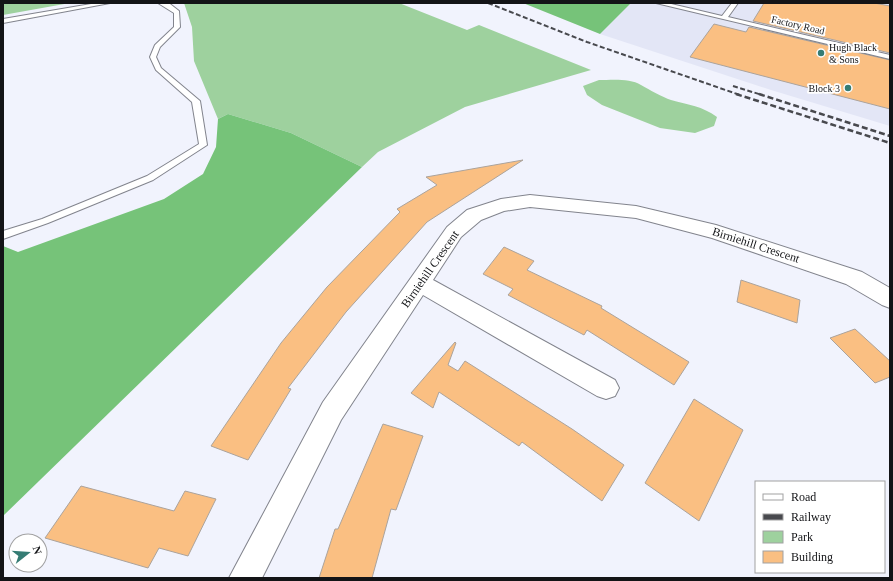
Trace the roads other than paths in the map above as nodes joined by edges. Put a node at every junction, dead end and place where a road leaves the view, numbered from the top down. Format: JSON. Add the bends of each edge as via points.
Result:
{"nodes":[{"id":1,"x":107,"y":3,"type":"edge"},
{"id":2,"x":161,"y":3,"type":"edge"},
{"id":3,"x":659,"y":3,"type":"edge"},
{"id":4,"x":735,"y":3,"type":"edge"},
{"id":5,"x":724,"y":18,"type":"junction"},
{"id":6,"x":3,"y":20,"type":"edge"},
{"id":7,"x":890,"y":57,"type":"edge"},
{"id":8,"x":3,"y":235,"type":"edge"},
{"id":9,"x":420,"y":282,"type":"junction"},
{"id":10,"x":890,"y":299,"type":"edge"},
{"id":11,"x":606,"y":388,"type":"dead end"},
{"id":12,"x":245,"y":578,"type":"edge"}],
"edges":[{"from":1,"to":6,"type":"lane"},
{"from":2,"to":8,"type":"lane","via":[[177,12],[177,28],[157,46],[152,57],[158,69],[196,101],[203,145],[150,178],[45,221]]},
{"from":3,"to":5,"type":"lane","name":"Factory Road"},
{"from":4,"to":5,"type":"lane"},
{"from":5,"to":7,"type":"lane","name":"Factory Road"},
{"from":9,"to":10,"type":"street","name":"Birniehill Crescent","via":[[454,232],[474,215],[501,206],[530,201],[636,212],[716,232],[854,278]]},
{"from":9,"to":11,"type":"street"},
{"from":9,"to":12,"type":"street","name":"Birniehill Crescent","via":[[332,411]]}]}
